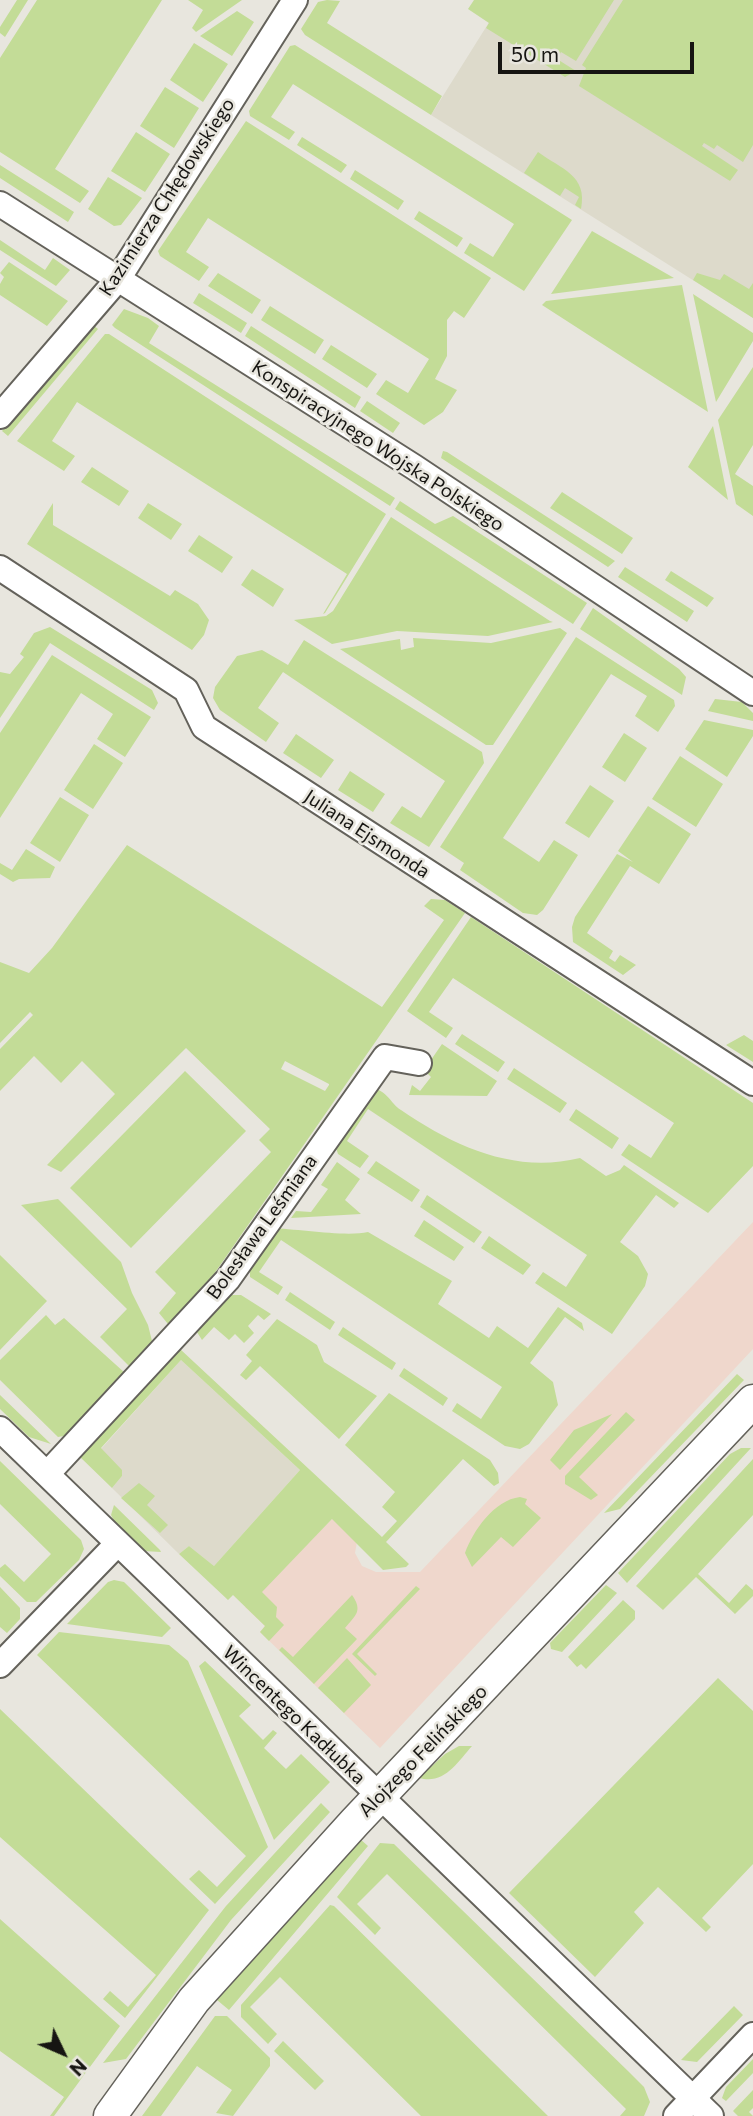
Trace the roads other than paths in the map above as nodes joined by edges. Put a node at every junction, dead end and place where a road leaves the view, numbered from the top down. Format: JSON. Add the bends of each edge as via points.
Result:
{"nodes":[{"id":1,"x":295,"y":0,"type":"edge"},
{"id":2,"x":0,"y":204,"type":"edge"},
{"id":3,"x":118,"y":279,"type":"junction"},
{"id":4,"x":0,"y":416,"type":"edge"},
{"id":5,"x":0,"y":568,"type":"edge"},
{"id":6,"x":753,"y":693,"type":"edge"},
{"id":7,"x":419,"y":1063,"type":"dead end"},
{"id":8,"x":753,"y":1083,"type":"edge"},
{"id":9,"x":749,"y":1412,"type":"edge"},
{"id":10,"x":0,"y":1429,"type":"edge"},
{"id":11,"x":47,"y":1474,"type":"junction"},
{"id":12,"x":118,"y":1544,"type":"junction"},
{"id":13,"x":0,"y":1665,"type":"edge"},
{"id":14,"x":378,"y":1798,"type":"junction"},
{"id":15,"x":753,"y":2035,"type":"edge"},
{"id":16,"x":685,"y":2107,"type":"edge"},
{"id":17,"x":110,"y":2116,"type":"edge"},
{"id":18,"x":711,"y":2116,"type":"edge"}],
"edges":[{"from":1,"to":3,"type":"street","name":"Kazimierza Chłędowskiego"},
{"from":2,"to":3,"type":"street","name":"Konspiracyjnego Wojska Polskiego"},
{"from":3,"to":4,"type":"street","name":"Kazimierza Chłędowskiego"},
{"from":3,"to":6,"type":"street","name":"Konspiracyjnego Wojska Polskiego","via":[[414,467]]},
{"from":5,"to":8,"type":"street","name":"Juliana Ejsmonda","via":[[186,690],[204,727]]},
{"from":7,"to":11,"type":"street","name":"Bolesława Leśmiana","via":[[385,1057],[228,1279]]},
{"from":9,"to":14,"type":"street","name":"Alojzego Felińskiego"},
{"from":10,"to":11,"type":"street","name":"Wincentego Kadłubka"},
{"from":11,"to":12,"type":"street","name":"Wincentego Kadłubka"},
{"from":12,"to":13,"type":"street"},
{"from":12,"to":14,"type":"street","name":"Wincentego Kadłubka"},
{"from":14,"to":16,"type":"street","name":"Wincentego Kadłubka"},
{"from":14,"to":17,"type":"street","name":"Alojzego Felińskiego","via":[[194,2000]]},
{"from":15,"to":16,"type":"street"},
{"from":16,"to":18,"type":"street","name":"Wincentego Kadłubka"}]}
